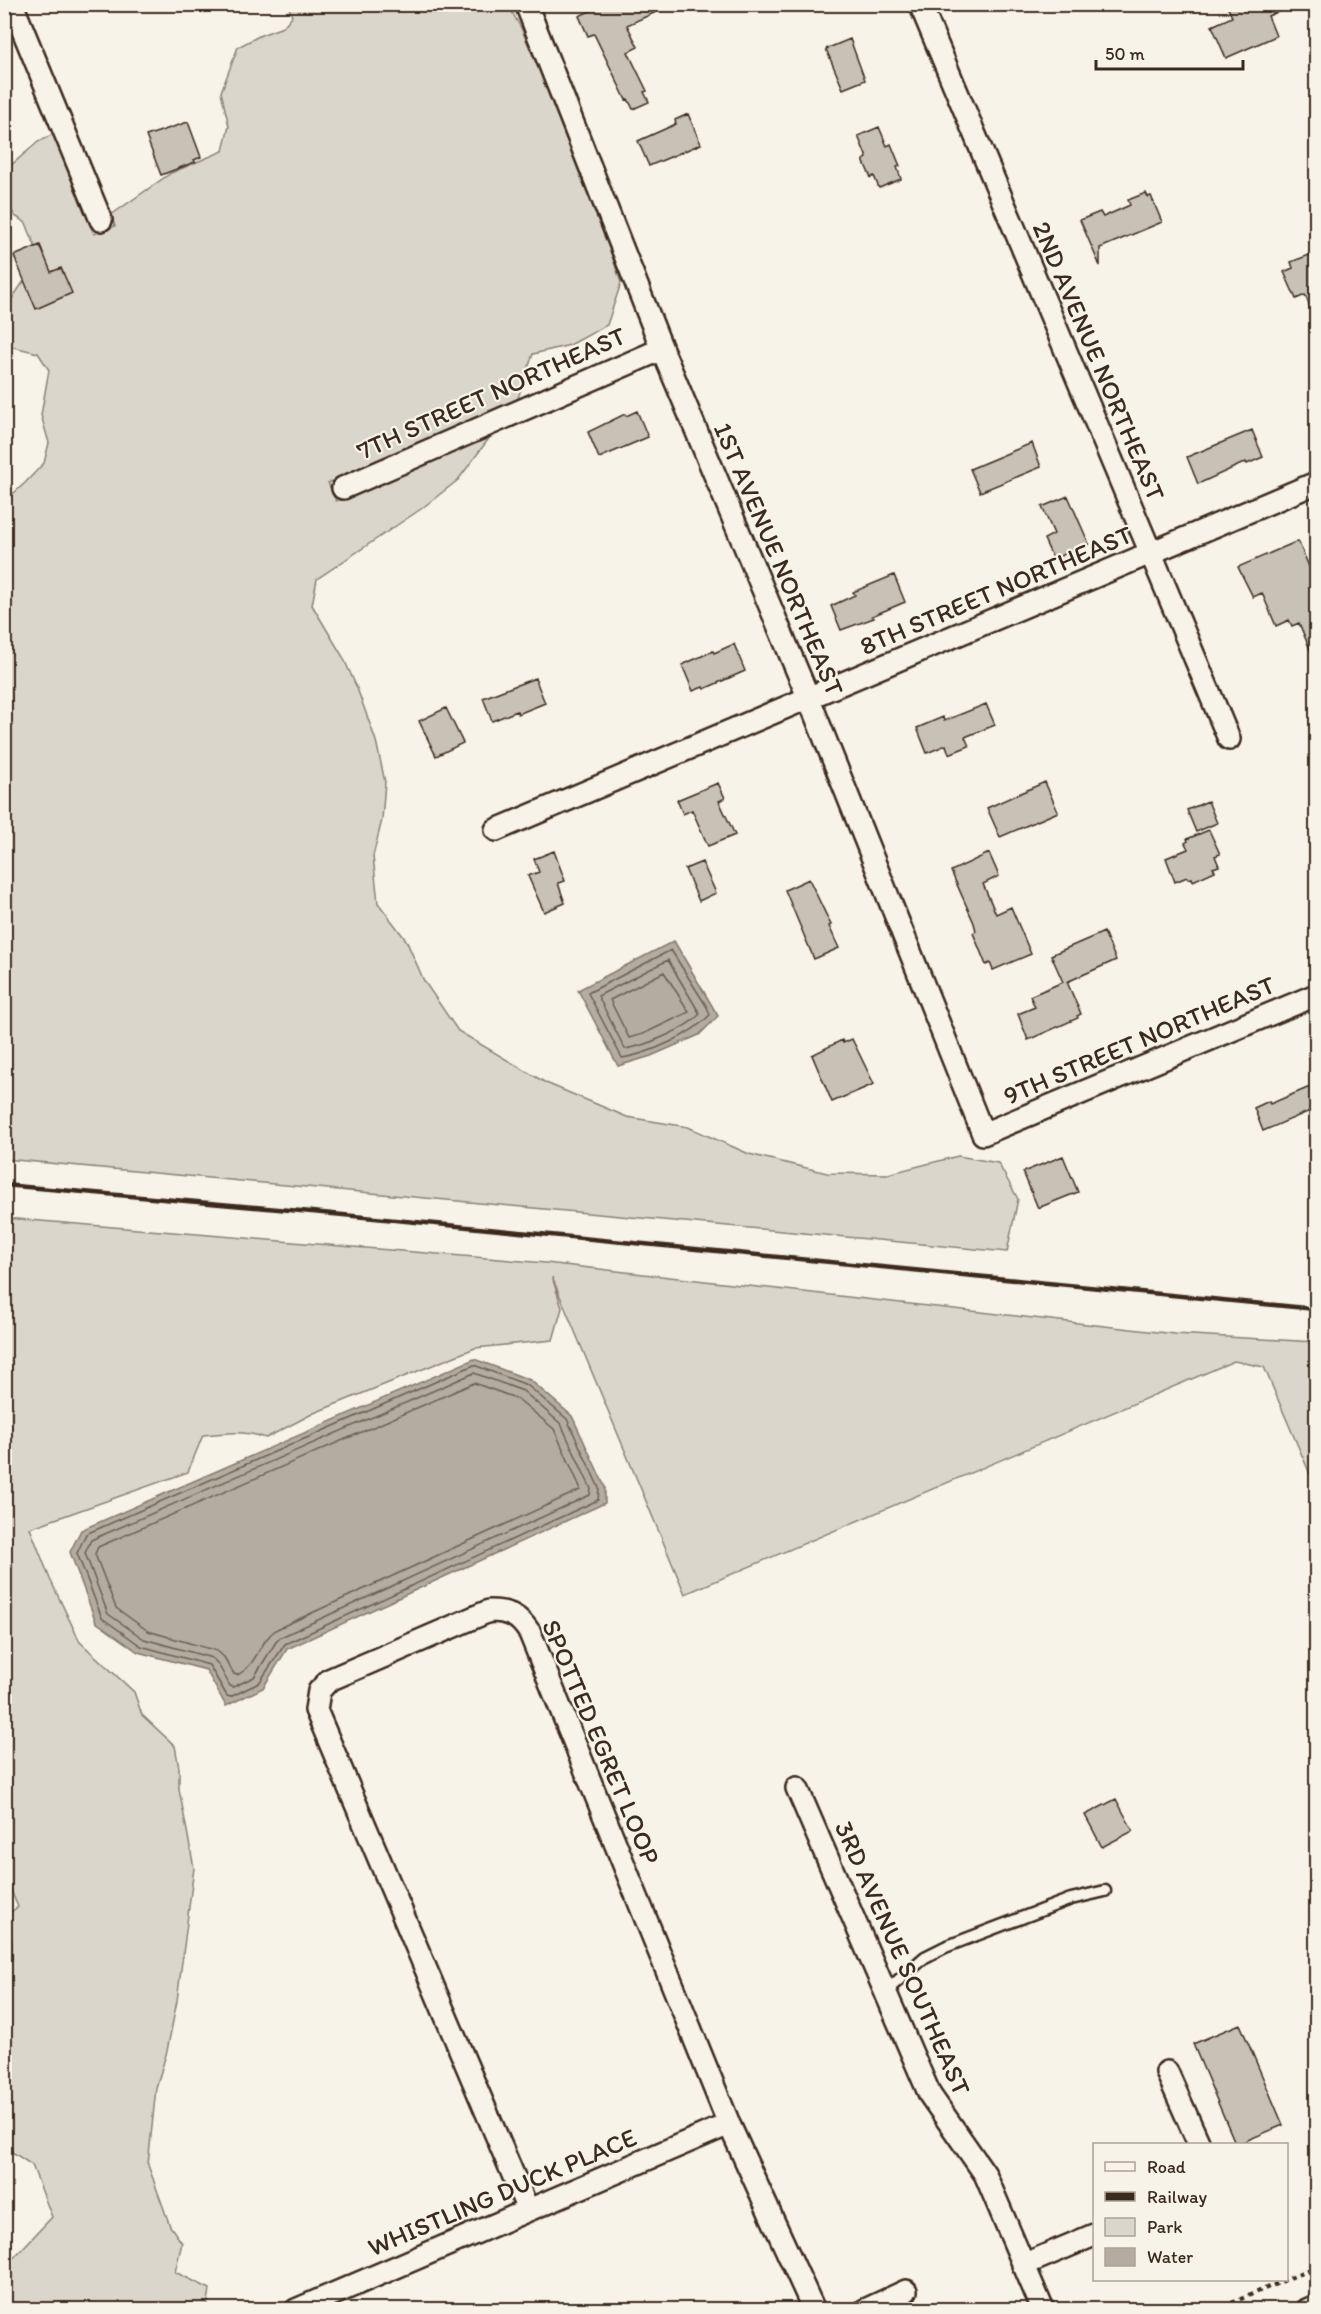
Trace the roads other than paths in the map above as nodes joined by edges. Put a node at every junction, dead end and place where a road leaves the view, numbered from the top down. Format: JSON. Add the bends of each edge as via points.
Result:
{"nodes":[{"id":1,"x":12,"y":4,"type":"edge"},
{"id":2,"x":526,"y":4,"type":"edge"},
{"id":3,"x":920,"y":4,"type":"edge"},
{"id":4,"x":101,"y":220,"type":"dead end"},
{"id":5,"x":662,"y":349,"type":"junction"},
{"id":6,"x":1317,"y":483,"type":"edge"},
{"id":7,"x":343,"y":488,"type":"dead end"},
{"id":8,"x":1150,"y":554,"type":"junction"},
{"id":9,"x":809,"y":699,"type":"junction"},
{"id":10,"x":1228,"y":739,"type":"dead end"},
{"id":11,"x":496,"y":830,"type":"dead end"},
{"id":12,"x":1317,"y":995,"type":"edge"},
{"id":13,"x":983,"y":1134,"type":"joint"},
{"id":14,"x":797,"y":1788,"type":"dead end"},
{"id":15,"x":1105,"y":1891,"type":"dead end"},
{"id":16,"x":886,"y":1991,"type":"junction"},
{"id":17,"x":1167,"y":2072,"type":"dead end"},
{"id":18,"x":729,"y":2124,"type":"junction"},
{"id":19,"x":1197,"y":2143,"type":"edge"},
{"id":20,"x":528,"y":2210,"type":"junction"},
{"id":21,"x":1093,"y":2236,"type":"edge"},
{"id":22,"x":1023,"y":2265,"type":"junction"},
{"id":23,"x":906,"y":2291,"type":"dead end"},
{"id":24,"x":1317,"y":2306,"type":"edge"},
{"id":25,"x":296,"y":2310,"type":"edge"},
{"id":26,"x":814,"y":2310,"type":"edge"},
{"id":27,"x":866,"y":2310,"type":"edge"},
{"id":28,"x":1043,"y":2310,"type":"edge"},
{"id":29,"x":1307,"y":2310,"type":"edge"}],
"edges":[{"from":1,"to":4,"type":"street"},
{"from":2,"to":5,"type":"street","name":"1ST AVENUE NORTHEAST"},
{"from":3,"to":8,"type":"street","name":"2ND AVENUE NORTHEAST"},
{"from":5,"to":7,"type":"street","name":"7TH STREET NORTHEAST"},
{"from":5,"to":9,"type":"street","name":"1ST AVENUE NORTHEAST"},
{"from":6,"to":8,"type":"street","name":"8TH STREET NORTHEAST"},
{"from":8,"to":9,"type":"street","name":"8TH STREET NORTHEAST"},
{"from":8,"to":10,"type":"street","name":"2ND AVENUE NORTHEAST"},
{"from":9,"to":11,"type":"street","name":"8TH STREET NORTHEAST"},
{"from":9,"to":13,"type":"street","name":"1ST AVENUE NORTHEAST"},
{"from":12,"to":13,"type":"street","name":"9TH STREET NORTHEAST"},
{"from":14,"to":16,"type":"street","name":"3RD AVENUE SOUTHEAST"},
{"from":15,"to":16,"type":"lane","via":[[1071,1899],[945,1947],[926,1957]]},
{"from":16,"to":22,"type":"street","name":"3RD AVENUE SOUTHEAST","via":[[930,2095],[985,2174]]},
{"from":17,"to":19,"type":"street"},
{"from":18,"to":20,"type":"street","name":"WHISTLING DUCK PLACE"},
{"from":18,"to":20,"type":"street","name":"SPOTTED EGRET LOOP","via":[[530,1634],[521,1620],[503,1611],[489,1611],[329,1680],[319,1691],[316,1710]]},
{"from":18,"to":26,"type":"street","name":"SPOTTED EGRET LOOP"},
{"from":20,"to":25,"type":"street","name":"WHISTLING DUCK PLACE"},
{"from":21,"to":22,"type":"street"},
{"from":22,"to":28,"type":"street","name":"3RD AVENUE SOUTHEAST"},
{"from":23,"to":27,"type":"street"},
{"from":24,"to":29,"type":"street"}]}
